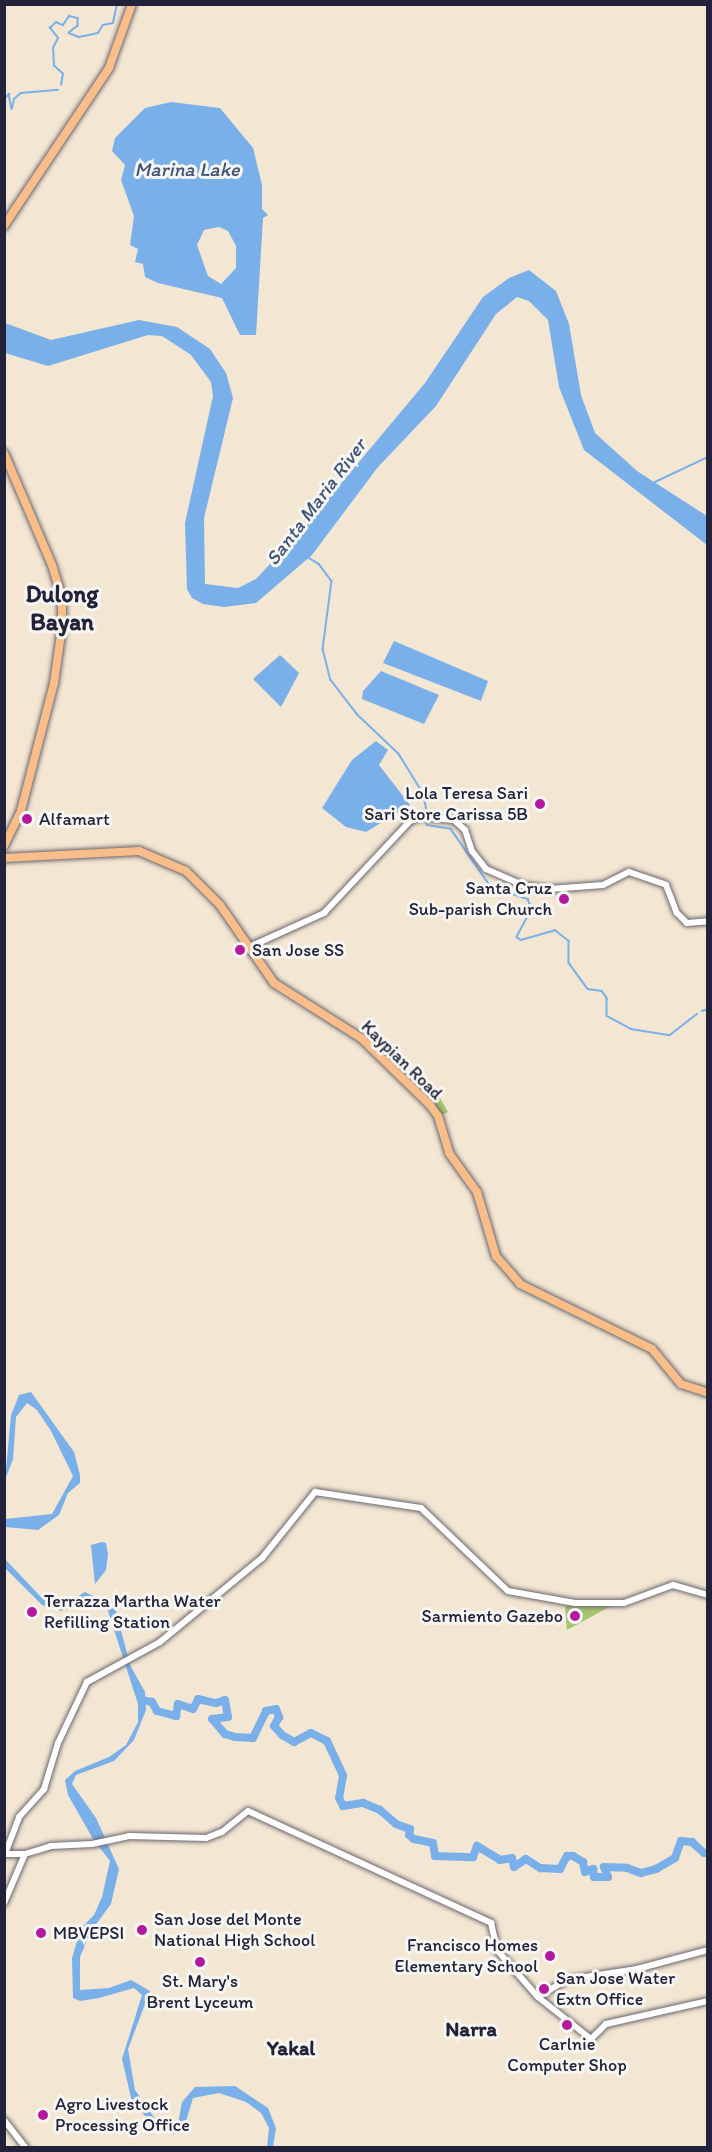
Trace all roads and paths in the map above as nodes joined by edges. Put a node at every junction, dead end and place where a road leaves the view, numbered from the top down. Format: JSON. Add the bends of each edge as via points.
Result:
{"nodes":[{"id":1,"x":132,"y":4,"type":"edge"},
{"id":2,"x":4,"y":226,"type":"edge"},
{"id":3,"x":4,"y":453,"type":"edge"},
{"id":4,"x":4,"y":846,"type":"edge"},
{"id":5,"x":4,"y":858,"type":"edge"},
{"id":6,"x":708,"y":921,"type":"edge"},
{"id":7,"x":247,"y":948,"type":"junction"},
{"id":8,"x":708,"y":1393,"type":"edge"},
{"id":9,"x":708,"y":1595,"type":"edge"},
{"id":10,"x":5,"y":1854,"type":"edge"},
{"id":11,"x":25,"y":1854,"type":"junction"},
{"id":12,"x":4,"y":1903,"type":"edge"},
{"id":13,"x":708,"y":1950,"type":"edge"},
{"id":14,"x":538,"y":1997,"type":"junction"},
{"id":15,"x":708,"y":2001,"type":"edge"},
{"id":16,"x":4,"y":2120,"type":"edge"},
{"id":17,"x":26,"y":2148,"type":"edge"}],
"edges":[{"from":1,"to":2,"type":"main road","via":[[109,68]]},
{"from":3,"to":4,"type":"main road","via":[[52,565],[62,597],[62,627],[54,683],[21,811]]},
{"from":5,"to":7,"type":"main road","name":"Kaypian Road","via":[[139,851],[161,858],[186,871],[220,905]]},
{"from":6,"to":7,"type":"street","via":[[694,925],[681,920],[666,885],[629,872],[603,885],[550,889],[525,886],[486,869],[472,851],[465,830],[454,820],[420,817],[410,821],[324,913],[306,925]]},
{"from":7,"to":8,"type":"main road","name":"Kaypian Road","via":[[274,983],[361,1038],[430,1105],[438,1116],[448,1153],[477,1192],[496,1256],[520,1284],[652,1349],[681,1384]]},
{"from":9,"to":10,"type":"street","via":[[666,1586],[634,1600],[561,1603],[508,1591],[421,1508],[315,1492],[262,1558],[138,1655],[87,1682],[58,1743],[44,1789],[19,1817]]},
{"from":10,"to":11,"type":"street"},
{"from":11,"to":12,"type":"street"},
{"from":11,"to":14,"type":"street","via":[[51,1846],[142,1835],[206,1838],[222,1832],[248,1811],[491,1923],[497,1950]]},
{"from":13,"to":14,"type":"street","via":[[637,1969],[566,1980]]},
{"from":14,"to":15,"type":"street","via":[[591,2039],[606,2024]]},
{"from":16,"to":17,"type":"street"}]}
